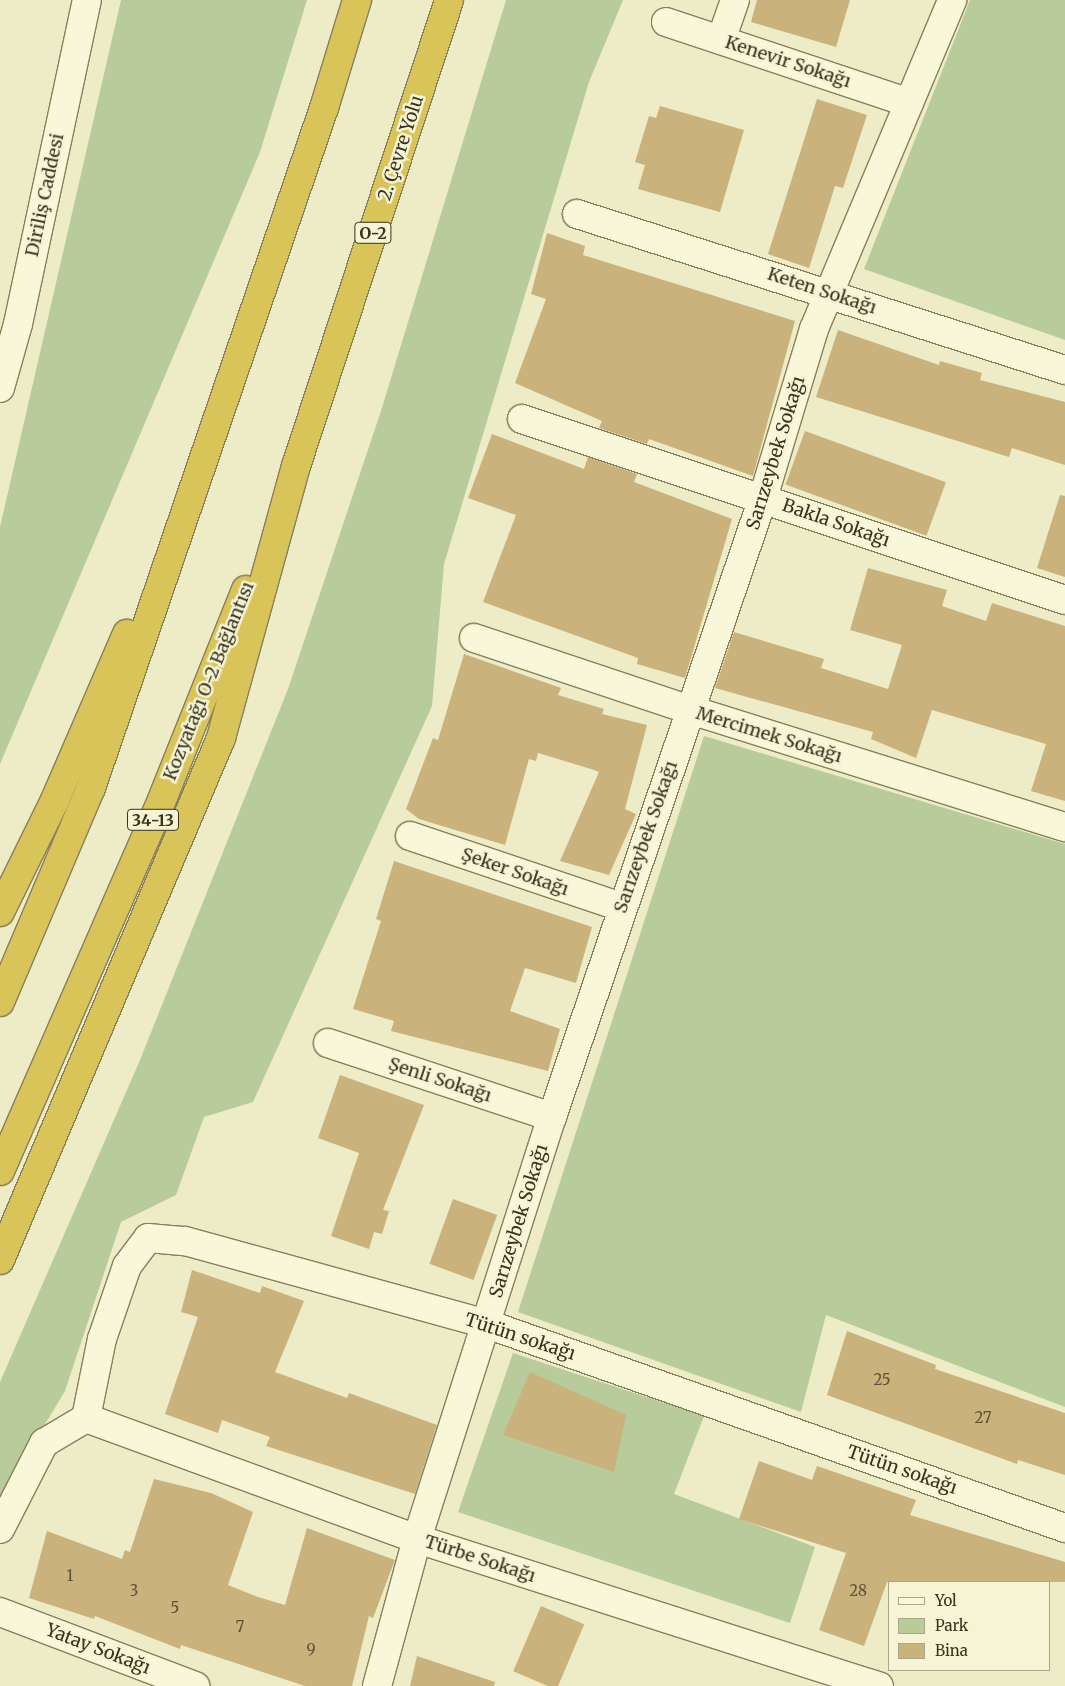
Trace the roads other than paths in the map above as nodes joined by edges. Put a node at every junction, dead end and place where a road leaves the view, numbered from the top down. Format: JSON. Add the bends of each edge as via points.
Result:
{"nodes":[{"id":1,"x":87,"y":0,"type":"edge"},
{"id":2,"x":357,"y":0,"type":"edge"},
{"id":3,"x":449,"y":0,"type":"edge"},
{"id":4,"x":735,"y":0,"type":"edge"},
{"id":5,"x":952,"y":0,"type":"edge"},
{"id":6,"x":666,"y":22,"type":"dead end"},
{"id":7,"x":721,"y":40,"type":"junction"},
{"id":8,"x":909,"y":103,"type":"junction"},
{"id":9,"x":577,"y":214,"type":"dead end"},
{"id":10,"x":829,"y":293,"type":"junction"},
{"id":11,"x":9,"y":320,"type":"edge"},
{"id":12,"x":1065,"y":370,"type":"edge"},
{"id":13,"x":0,"y":388,"type":"edge"},
{"id":14,"x":522,"y":419,"type":"dead end"},
{"id":15,"x":214,"y":434,"type":"junction"},
{"id":16,"x":296,"y":466,"type":"junction"},
{"id":17,"x":763,"y":498,"type":"junction"},
{"id":18,"x":1065,"y":600,"type":"edge"},
{"id":19,"x":474,"y":638,"type":"dead end"},
{"id":20,"x":690,"y":710,"type":"junction"},
{"id":21,"x":1065,"y":827,"type":"edge"},
{"id":22,"x":410,"y":836,"type":"dead end"},
{"id":23,"x":621,"y":907,"type":"junction"},
{"id":24,"x":0,"y":912,"type":"edge"},
{"id":25,"x":0,"y":1002,"type":"edge"},
{"id":26,"x":328,"y":1043,"type":"dead end"},
{"id":27,"x":552,"y":1117,"type":"junction"},
{"id":28,"x":0,"y":1170,"type":"edge"},
{"id":29,"x":0,"y":1260,"type":"edge"},
{"id":30,"x":487,"y":1324,"type":"junction"},
{"id":31,"x":86,"y":1418,"type":"junction"},
{"id":32,"x":1065,"y":1528,"type":"edge"},
{"id":33,"x":0,"y":1529,"type":"edge"},
{"id":34,"x":418,"y":1539,"type":"junction"},
{"id":35,"x":0,"y":1612,"type":"edge"},
{"id":36,"x":195,"y":1686,"type":"edge"},
{"id":37,"x":377,"y":1686,"type":"edge"},
{"id":38,"x":879,"y":1686,"type":"edge"}],
"edges":[{"from":1,"to":11,"type":"street","name":"Diriliş Caddesi"},
{"from":2,"to":15,"type":"highway"},
{"from":3,"to":16,"type":"highway","name":"2. Çevre Yolu","number":"O-2"},
{"from":4,"to":7,"type":"street"},
{"from":5,"to":8,"type":"street","name":"Sarızeybek Sokağı"},
{"from":6,"to":7,"type":"street","name":"Kenevir Sokağı"},
{"from":7,"to":8,"type":"street","name":"Kenevir Sokağı"},
{"from":8,"to":10,"type":"street","name":"Sarızeybek Sokağı"},
{"from":9,"to":10,"type":"street","name":"Keten Sokağı"},
{"from":10,"to":12,"type":"street","name":"Keten Sokağı"},
{"from":10,"to":17,"type":"street","name":"Sarızeybek Sokağı"},
{"from":11,"to":13,"type":"street","name":"Diriliş Caddesi"},
{"from":14,"to":17,"type":"street","name":"Bakla Sokağı"},
{"from":15,"to":24,"type":"highway","via":[[55,800]]},
{"from":15,"to":25,"type":"highway","via":[[91,788]]},
{"from":16,"to":28,"type":"highway","name":"Kozyatağı O-2 Bağlantısı","number":"34-13","via":[[157,812]]},
{"from":16,"to":29,"type":"highway","via":[[221,738]]},
{"from":17,"to":18,"type":"street","name":"Bakla Sokağı"},
{"from":17,"to":20,"type":"street","name":"Sarızeybek Sokağı"},
{"from":19,"to":20,"type":"street","name":"Mercimek Sokağı"},
{"from":20,"to":21,"type":"street","name":"Mercimek Sokağı"},
{"from":20,"to":23,"type":"street","name":"Sarızeybek Sokağı"},
{"from":22,"to":23,"type":"street","name":"Şeker Sokağı"},
{"from":23,"to":27,"type":"street","name":"Sarızeybek Sokağı"},
{"from":26,"to":27,"type":"street","name":"Şenli Sokağı"},
{"from":27,"to":30,"type":"street","name":"Sarızeybek Sokağı"},
{"from":30,"to":31,"type":"street","name":"Tütün sokağı","via":[[185,1240],[148,1238],[127,1266],[102,1339]]},
{"from":30,"to":32,"type":"street","name":"Tütün sokağı"},
{"from":30,"to":34,"type":"street","name":"Sarızeybek Sokağı"},
{"from":31,"to":33,"type":"street","via":[[44,1443]]},
{"from":31,"to":34,"type":"street","name":"Türbe Sokağı"},
{"from":34,"to":37,"type":"street","name":"Sarızeybek Sokağı"},
{"from":34,"to":38,"type":"street","name":"Türbe Sokağı"},
{"from":35,"to":36,"type":"street","name":"Yatay Sokağı"}]}
